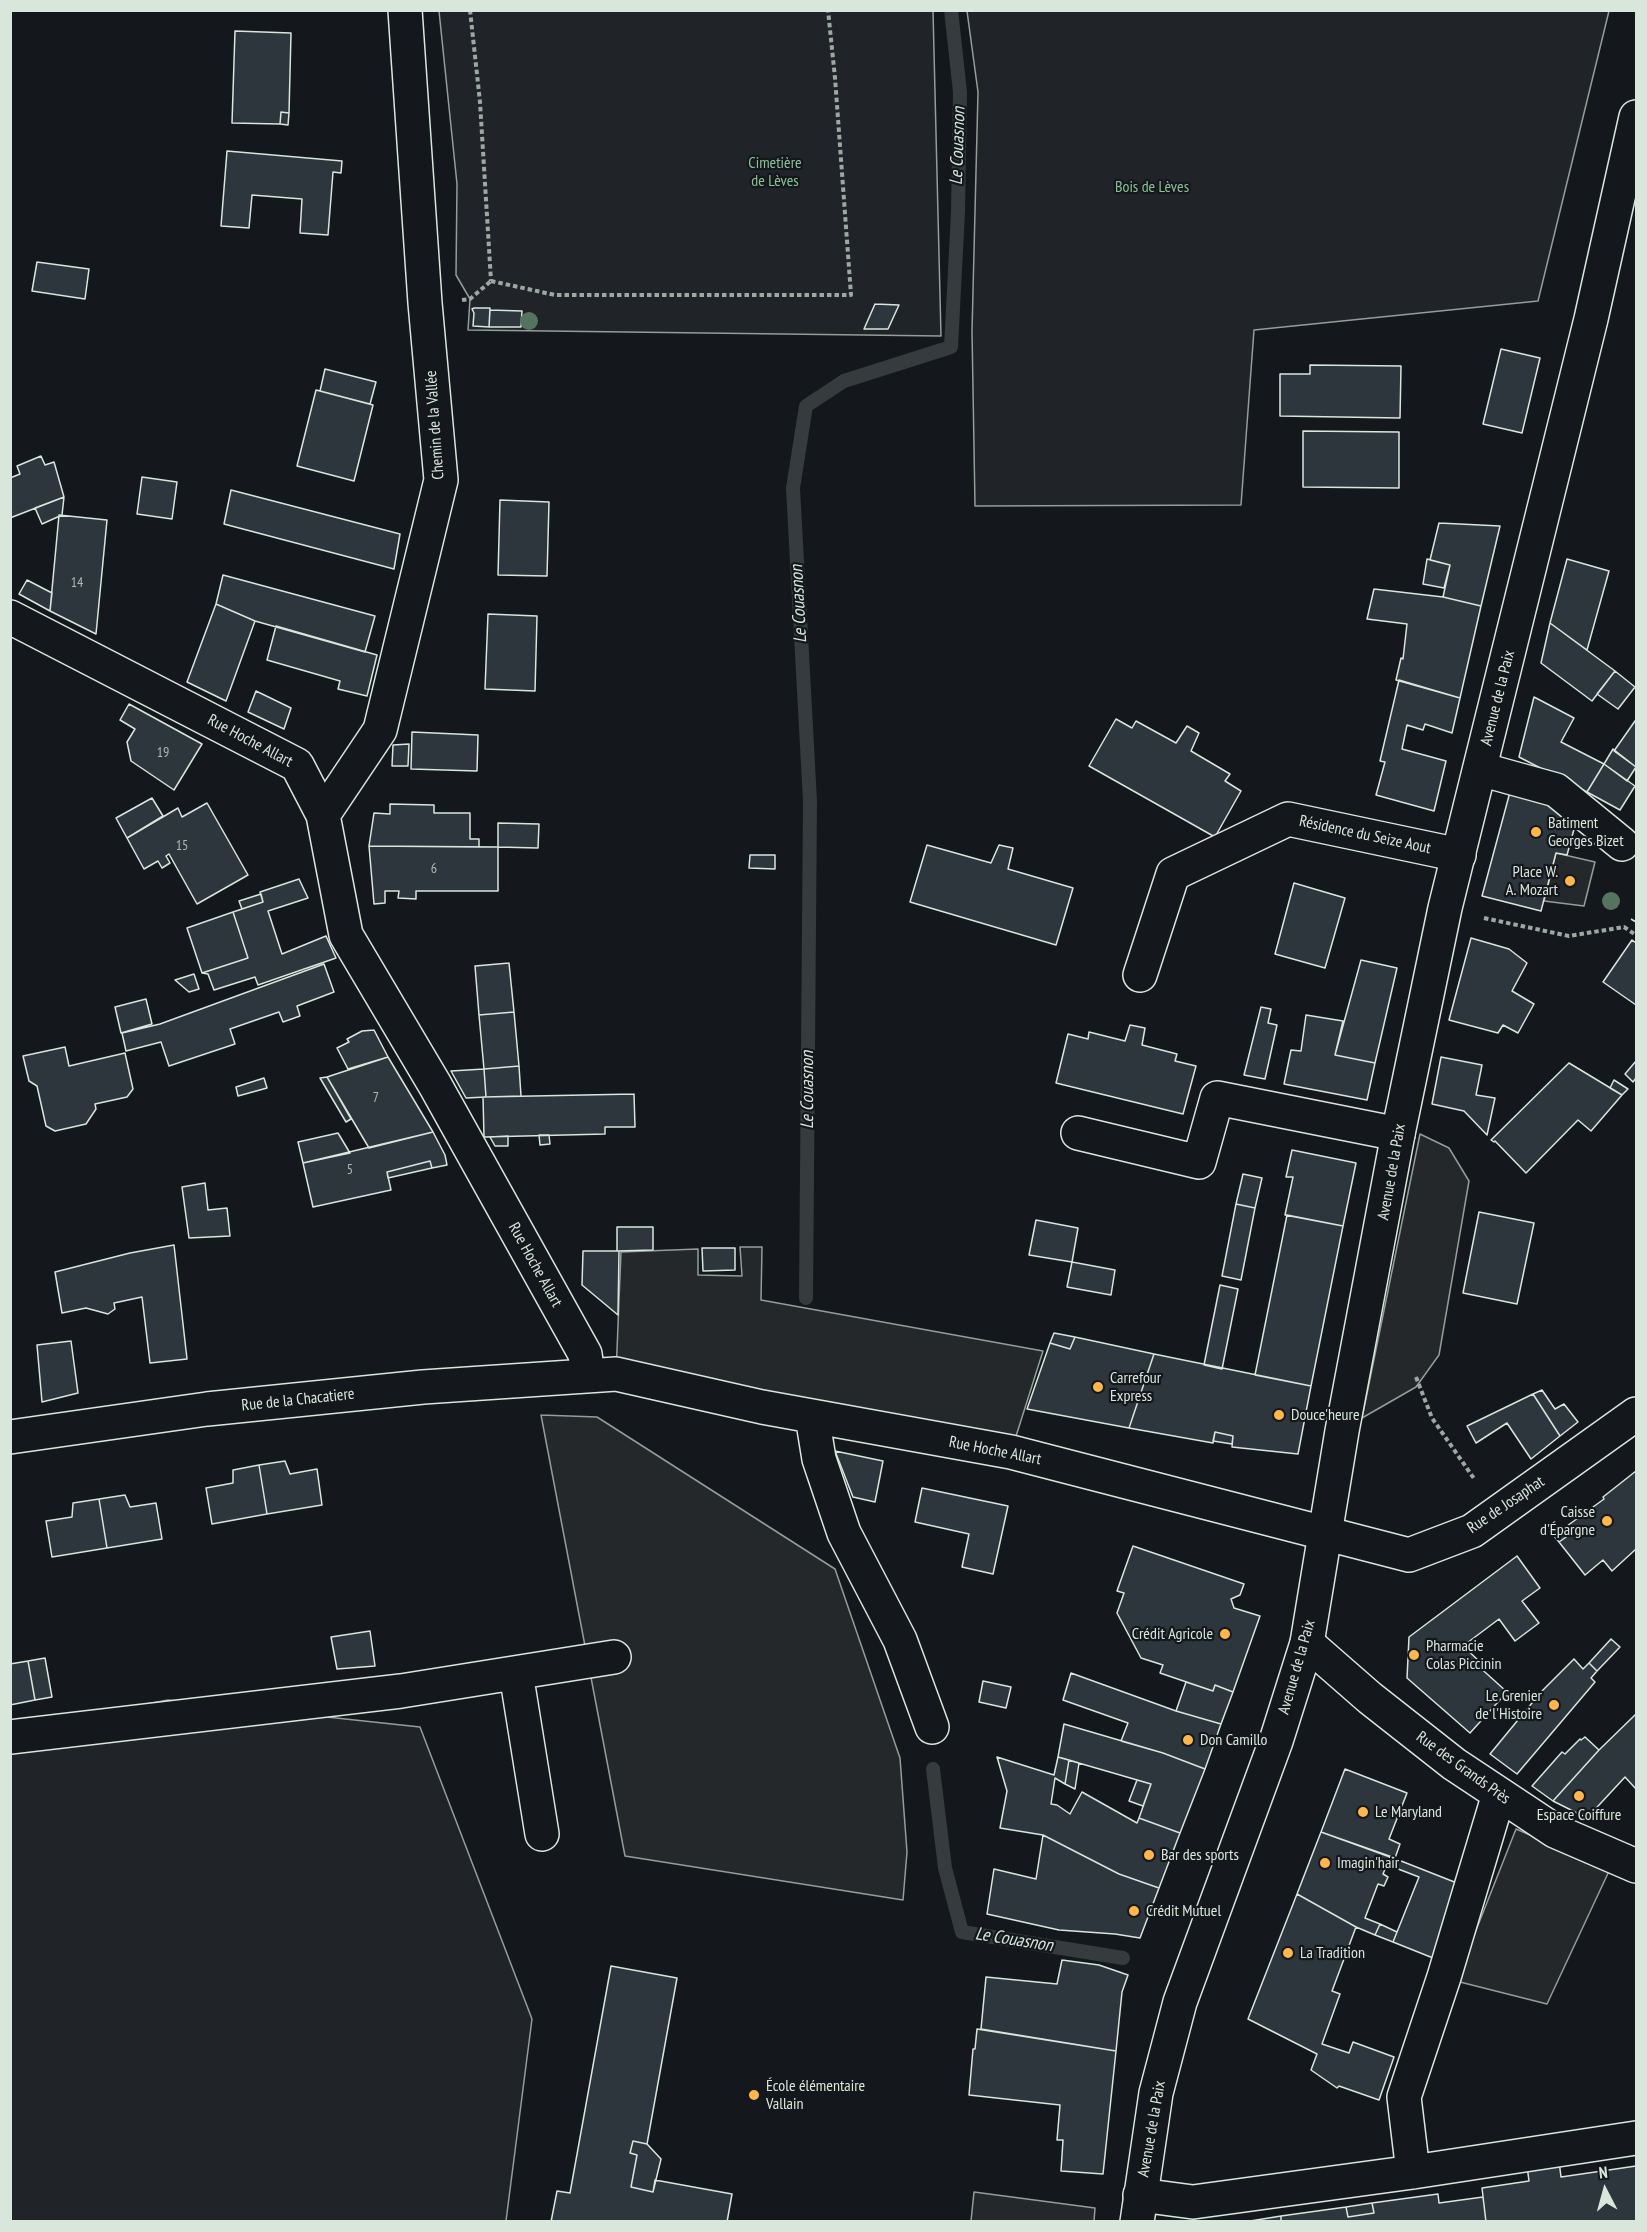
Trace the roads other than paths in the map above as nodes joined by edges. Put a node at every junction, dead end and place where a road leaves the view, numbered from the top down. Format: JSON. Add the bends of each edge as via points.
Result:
{"nodes":[{"id":1,"x":405,"y":10,"type":"edge"},
{"id":2,"x":1636,"y":117,"type":"edge"},
{"id":3,"x":10,"y":616,"type":"edge"},
{"id":4,"x":1480,"y":769,"type":"junction"},
{"id":5,"x":323,"y":815,"type":"junction"},
{"id":6,"x":1622,"y":844,"type":"dead end"},
{"id":7,"x":1459,"y":855,"type":"junction"},
{"id":8,"x":1140,"y":975,"type":"dead end"},
{"id":9,"x":1078,"y":1133,"type":"dead end"},
{"id":10,"x":1398,"y":1134,"type":"junction"},
{"id":11,"x":588,"y":1376,"type":"junction"},
{"id":12,"x":1636,"y":1414,"type":"edge"},
{"id":13,"x":812,"y":1416,"type":"junction"},
{"id":14,"x":10,"y":1437,"type":"edge"},
{"id":15,"x":1326,"y":1533,"type":"junction"},
{"id":16,"x":1307,"y":1643,"type":"junction"},
{"id":17,"x":614,"y":1657,"type":"dead end"},
{"id":18,"x":516,"y":1672,"type":"junction"},
{"id":19,"x":932,"y":1727,"type":"dead end"},
{"id":20,"x":10,"y":1737,"type":"edge"},
{"id":21,"x":1499,"y":1794,"type":"junction"},
{"id":22,"x":542,"y":1834,"type":"dead end"},
{"id":23,"x":1636,"y":1866,"type":"edge"},
{"id":24,"x":1636,"y":2138,"type":"edge"},
{"id":25,"x":1413,"y":2172,"type":"junction"},
{"id":26,"x":1139,"y":2208,"type":"edge"}],
"edges":[{"from":1,"to":5,"type":"street","name":"Chemin de la Vallée","via":[[441,480],[380,730]]},
{"from":2,"to":4,"type":"street","name":"Avenue de la Paix","via":[[1591,319]]},
{"from":3,"to":5,"type":"street","name":"Rue Hoche Allart","via":[[297,765]]},
{"from":4,"to":6,"type":"street","via":[[1556,790]]},
{"from":4,"to":7,"type":"street","name":"Avenue de la Paix"},
{"from":5,"to":11,"type":"street","name":"Rue Hoche Allart","via":[[346,934],[585,1354]]},
{"from":7,"to":8,"type":"street","name":"Résidence du Seize Aout","via":[[1288,819],[1173,874]]},
{"from":7,"to":10,"type":"street","name":"Avenue de la Paix"},
{"from":9,"to":10,"type":"street","via":[[1199,1162],[1217,1098]]},
{"from":10,"to":15,"type":"street","name":"Avenue de la Paix"},
{"from":11,"to":13,"type":"street","name":"Rue Hoche Allart","via":[[616,1374]]},
{"from":11,"to":14,"type":"street","name":"Rue de la Chacatiere","via":[[230,1407]]},
{"from":12,"to":15,"type":"street","name":"Rue de Josaphat","via":[[1472,1531],[1409,1554]]},
{"from":13,"to":15,"type":"street","name":"Rue Hoche Allart","via":[[1011,1452]]},
{"from":13,"to":19,"type":"street","via":[[819,1459],[844,1533],[900,1640]]},
{"from":15,"to":16,"type":"street","name":"Avenue de la Paix"},
{"from":16,"to":21,"type":"street","name":"Rue des Grands Près","via":[[1454,1764]]},
{"from":16,"to":26,"type":"street","name":"Avenue de la Paix","via":[[1276,1741],[1180,2002],[1156,2093]]},
{"from":17,"to":18,"type":"street"},
{"from":18,"to":20,"type":"street","via":[[401,1691]]},
{"from":18,"to":22,"type":"street"},
{"from":21,"to":23,"type":"street","name":"Rue des Grands Près","via":[[1555,1831]]},
{"from":21,"to":25,"type":"street","via":[[1404,2097]]},
{"from":24,"to":25,"type":"street"},
{"from":25,"to":26,"type":"street"}]}
